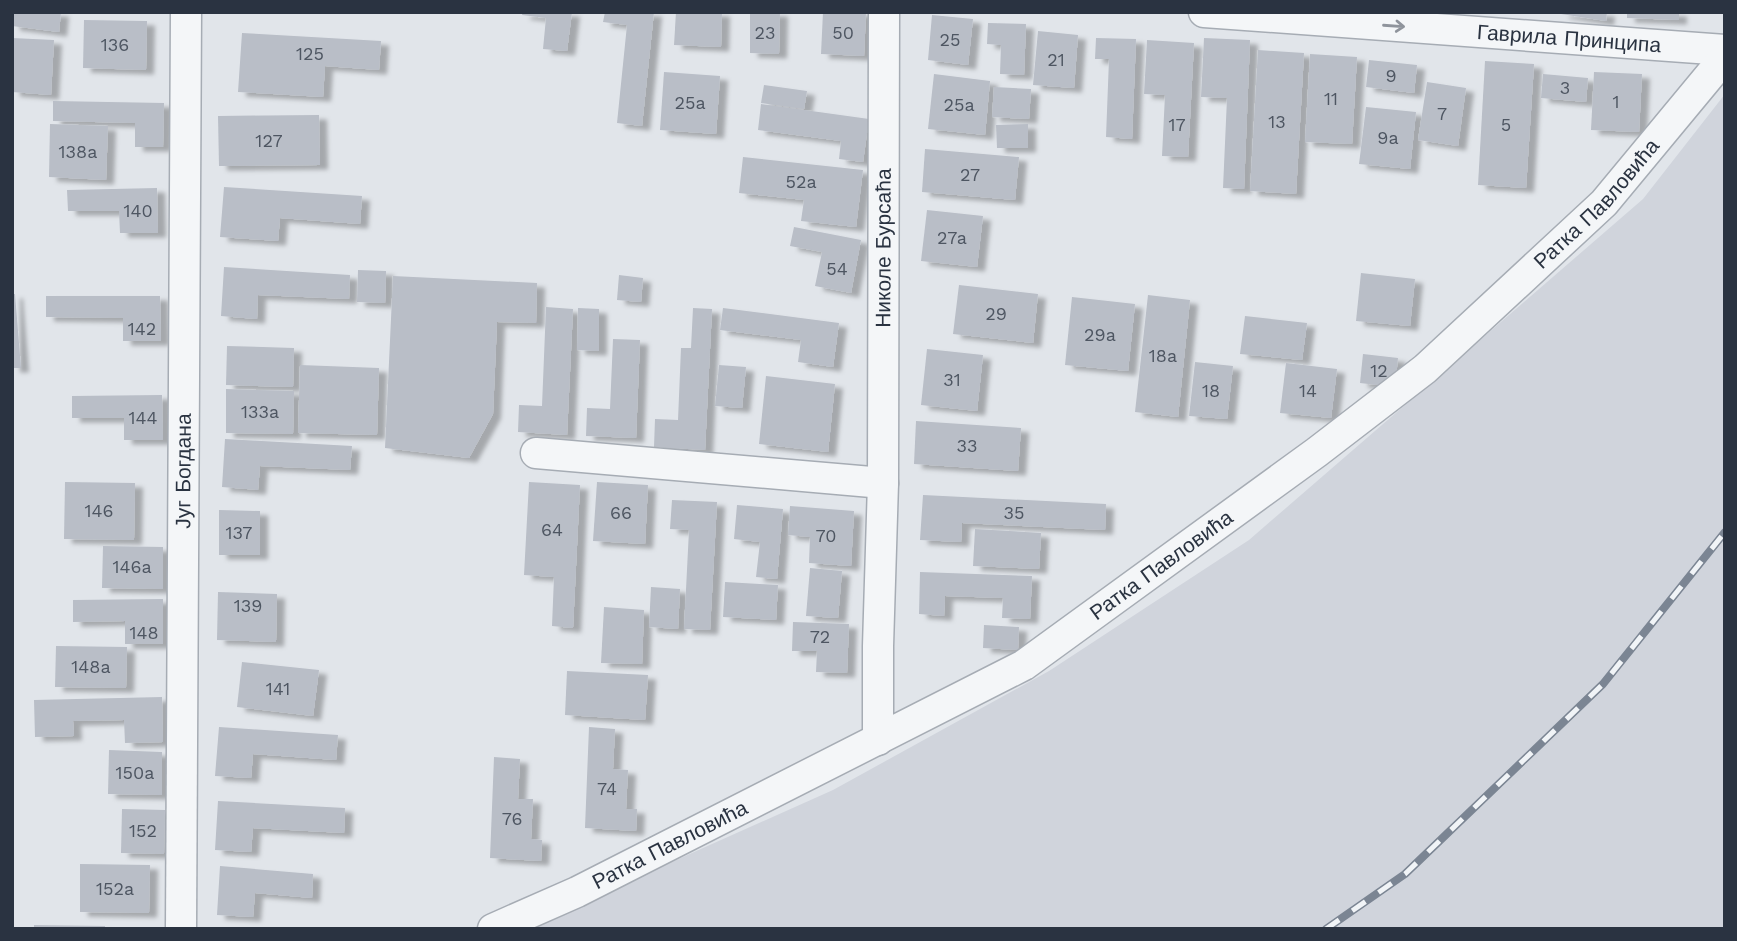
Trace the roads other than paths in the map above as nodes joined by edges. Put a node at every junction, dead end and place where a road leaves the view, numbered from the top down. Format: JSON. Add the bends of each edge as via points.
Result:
{"nodes":[{"id":1,"x":187,"y":12,"type":"edge"},
{"id":2,"x":884,"y":12,"type":"edge"},
{"id":3,"x":1204,"y":12,"type":"edge"},
{"id":4,"x":1725,"y":50,"type":"edge"},
{"id":5,"x":1725,"y":57,"type":"edge"},
{"id":6,"x":536,"y":453,"type":"dead end"},
{"id":7,"x":883,"y":483,"type":"junction"},
{"id":8,"x":878,"y":740,"type":"junction"},
{"id":9,"x":181,"y":929,"type":"edge"},
{"id":10,"x":494,"y":929,"type":"edge"}],
"edges":[{"from":1,"to":9,"type":"street","name":"Југ Богдана"},
{"from":2,"to":7,"type":"street","name":"Николе Бурсаћа"},
{"from":3,"to":4,"type":"street","name":"Гаврила Принципа","one_way":true},
{"from":5,"to":8,"type":"street","name":"Ратка Павловића","via":[[1604,203],[1425,369],[1024,665]]},
{"from":6,"to":7,"type":"street"},
{"from":7,"to":8,"type":"street","name":"Николе Бурсаћа"},
{"from":8,"to":10,"type":"street","name":"Ратка Павловића"}]}
